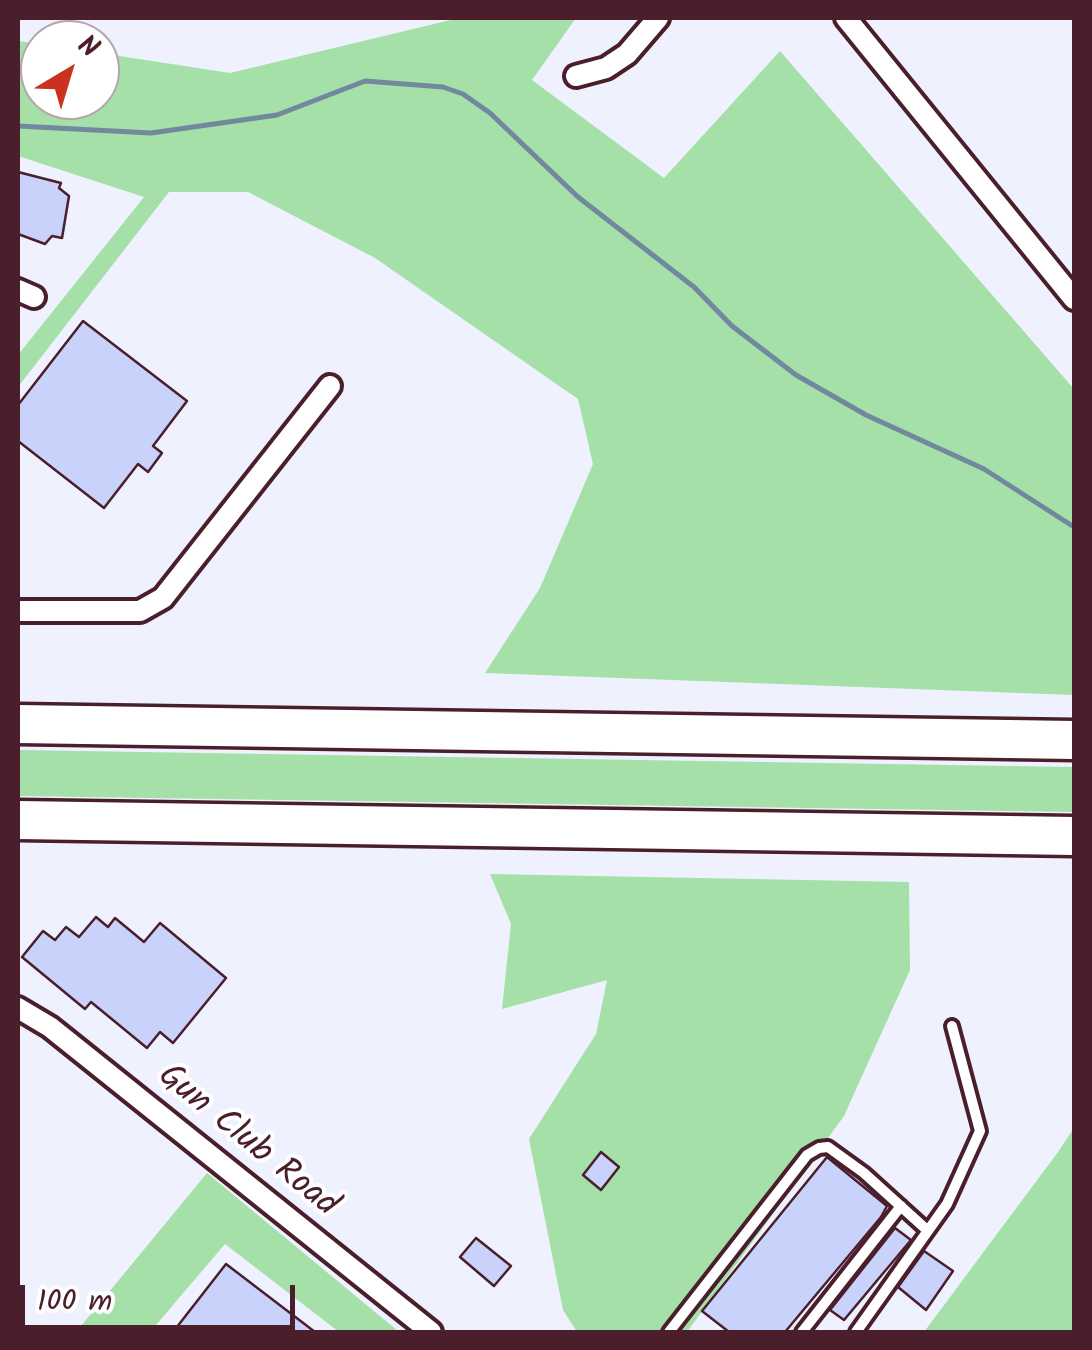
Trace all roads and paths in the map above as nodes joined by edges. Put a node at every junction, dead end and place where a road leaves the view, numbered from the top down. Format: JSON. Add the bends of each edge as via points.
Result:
{"nodes":[{"id":1,"x":658,"y":18,"type":"edge"},
{"id":2,"x":846,"y":18,"type":"edge"},
{"id":3,"x":576,"y":76,"type":"dead end"},
{"id":4,"x":1074,"y":299,"type":"edge"},
{"id":5,"x":330,"y":386,"type":"dead end"},
{"id":6,"x":18,"y":610,"type":"edge"},
{"id":7,"x":18,"y":724,"type":"edge"},
{"id":8,"x":1074,"y":740,"type":"edge"},
{"id":9,"x":18,"y":820,"type":"edge"},
{"id":10,"x":1074,"y":836,"type":"edge"},
{"id":11,"x":18,"y":1008,"type":"edge"},
{"id":12,"x":952,"y":1026,"type":"dead end"},
{"id":13,"x":901,"y":1206,"type":"junction"},
{"id":14,"x":927,"y":1230,"type":"junction"},
{"id":15,"x":430,"y":1332,"type":"edge"},
{"id":16,"x":669,"y":1332,"type":"edge"},
{"id":17,"x":802,"y":1332,"type":"edge"},
{"id":18,"x":856,"y":1332,"type":"edge"}],
"edges":[{"from":1,"to":3,"type":"street","via":[[627,54]]},
{"from":2,"to":4,"type":"street"},
{"from":5,"to":6,"type":"street","via":[[164,598],[140,611]]},
{"from":7,"to":8,"type":"highway"},
{"from":9,"to":10,"type":"highway"},
{"from":11,"to":15,"type":"street","name":"Gun Club Road"},
{"from":12,"to":14,"type":"lane","via":[[980,1131],[947,1204]]},
{"from":13,"to":14,"type":"lane"},
{"from":13,"to":16,"type":"lane","via":[[828,1147],[819,1148]]},
{"from":13,"to":17,"type":"lane"},
{"from":14,"to":18,"type":"lane"}]}
